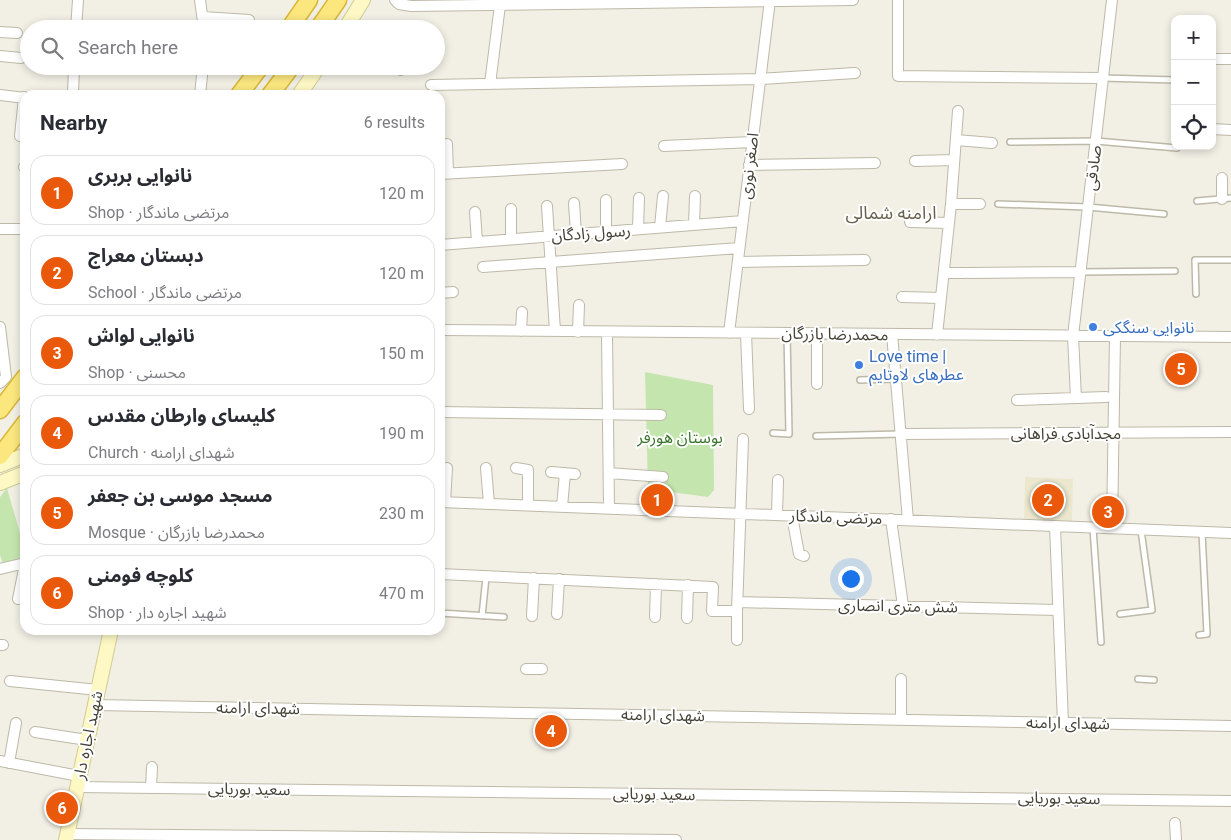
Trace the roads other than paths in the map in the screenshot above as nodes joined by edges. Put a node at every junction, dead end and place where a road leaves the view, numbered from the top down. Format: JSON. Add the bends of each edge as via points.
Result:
{"nodes":[{"id":1,"x":78,"y":0,"type":"edge"},
{"id":2,"x":200,"y":0,"type":"edge"},
{"id":3,"x":309,"y":0,"type":"edge"},
{"id":4,"x":338,"y":0,"type":"edge"},
{"id":5,"x":363,"y":0,"type":"edge"},
{"id":6,"x":395,"y":0,"type":"edge"},
{"id":7,"x":770,"y":0,"type":"edge"},
{"id":8,"x":853,"y":0,"type":"edge"},
{"id":9,"x":898,"y":0,"type":"edge"},
{"id":10,"x":1112,"y":0,"type":"edge"},
{"id":11,"x":620,"y":2,"type":"edge"},
{"id":12,"x":411,"y":3,"type":"edge"},
{"id":13,"x":500,"y":4,"type":"junction"},
{"id":14,"x":203,"y":17,"type":"junction"},
{"id":15,"x":77,"y":20,"type":"edge"},
{"id":16,"x":203,"y":20,"type":"edge"},
{"id":17,"x":248,"y":20,"type":"dead end"},
{"id":18,"x":295,"y":20,"type":"edge"},
{"id":19,"x":324,"y":20,"type":"edge"},
{"id":20,"x":351,"y":20,"type":"edge"},
{"id":21,"x":0,"y":32,"type":"edge"},
{"id":22,"x":17,"y":32,"type":"dead end"},
{"id":23,"x":0,"y":56,"type":"edge"},
{"id":24,"x":20,"y":58,"type":"edge"},
{"id":25,"x":1216,"y":59,"type":"edge"},
{"id":26,"x":1231,"y":59,"type":"edge"},
{"id":27,"x":855,"y":73,"type":"dead end"},
{"id":28,"x":74,"y":75,"type":"edge"},
{"id":29,"x":202,"y":75,"type":"edge"},
{"id":30,"x":254,"y":75,"type":"edge"},
{"id":31,"x":285,"y":75,"type":"edge"},
{"id":32,"x":313,"y":75,"type":"edge"},
{"id":33,"x":1103,"y":78,"type":"junction"},
{"id":34,"x":760,"y":79,"type":"junction"},
{"id":35,"x":1171,"y":80,"type":"edge"},
{"id":36,"x":490,"y":84,"type":"junction"},
{"id":37,"x":431,"y":85,"type":"dead end"},
{"id":38,"x":73,"y":90,"type":"edge"},
{"id":39,"x":201,"y":90,"type":"edge"},
{"id":40,"x":244,"y":90,"type":"edge"},
{"id":41,"x":274,"y":90,"type":"edge"},
{"id":42,"x":303,"y":90,"type":"edge"},
{"id":43,"x":0,"y":95,"type":"edge"},
{"id":44,"x":20,"y":98,"type":"edge"},
{"id":45,"x":958,"y":112,"type":"dead end"},
{"id":46,"x":1216,"y":129,"type":"edge"},
{"id":47,"x":1231,"y":130,"type":"edge"},
{"id":48,"x":956,"y":140,"type":"junction"},
{"id":49,"x":1096,"y":141,"type":"junction"},
{"id":50,"x":752,"y":142,"type":"junction"},
{"id":51,"x":1010,"y":142,"type":"dead end"},
{"id":52,"x":992,"y":143,"type":"dead end"},
{"id":53,"x":448,"y":144,"type":"dead end"},
{"id":54,"x":664,"y":146,"type":"dead end"},
{"id":55,"x":1171,"y":147,"type":"edge"},
{"id":56,"x":954,"y":160,"type":"junction"},
{"id":57,"x":915,"y":162,"type":"dead end"},
{"id":58,"x":875,"y":163,"type":"dead end"},
{"id":59,"x":622,"y":164,"type":"dead end"},
{"id":60,"x":750,"y":165,"type":"junction"},
{"id":61,"x":445,"y":166,"type":"edge"},
{"id":62,"x":445,"y":173,"type":"edge"},
{"id":63,"x":1222,"y":178,"type":"dead end"},
{"id":64,"x":663,"y":196,"type":"dead end"},
{"id":65,"x":695,"y":196,"type":"dead end"},
{"id":66,"x":639,"y":198,"type":"dead end"},
{"id":67,"x":1226,"y":198,"type":"edge"},
{"id":68,"x":606,"y":200,"type":"dead end"},
{"id":69,"x":1197,"y":201,"type":"dead end"},
{"id":70,"x":574,"y":203,"type":"dead end"},
{"id":71,"x":951,"y":204,"type":"junction"},
{"id":72,"x":980,"y":204,"type":"dead end"},
{"id":73,"x":998,"y":204,"type":"dead end"},
{"id":74,"x":547,"y":206,"type":"dead end"},
{"id":75,"x":1088,"y":207,"type":"junction"},
{"id":76,"x":511,"y":209,"type":"dead end"},
{"id":77,"x":475,"y":212,"type":"dead end"},
{"id":78,"x":1164,"y":214,"type":"dead end"},
{"id":79,"x":743,"y":221,"type":"junction"},
{"id":80,"x":910,"y":222,"type":"dead end"},
{"id":81,"x":949,"y":223,"type":"junction"},
{"id":82,"x":694,"y":225,"type":"junction"},
{"id":83,"x":660,"y":227,"type":"junction"},
{"id":84,"x":0,"y":228,"type":"edge"},
{"id":85,"x":20,"y":229,"type":"edge"},
{"id":86,"x":638,"y":229,"type":"junction"},
{"id":87,"x":606,"y":232,"type":"junction"},
{"id":88,"x":576,"y":234,"type":"junction"},
{"id":89,"x":550,"y":235,"type":"junction"},
{"id":90,"x":511,"y":239,"type":"junction"},
{"id":91,"x":477,"y":242,"type":"junction"},
{"id":92,"x":445,"y":245,"type":"edge"},
{"id":93,"x":739,"y":248,"type":"junction"},
{"id":94,"x":866,"y":260,"type":"dead end"},
{"id":95,"x":1231,"y":260,"type":"edge"},
{"id":96,"x":551,"y":262,"type":"junction"},
{"id":97,"x":738,"y":262,"type":"junction"},
{"id":98,"x":483,"y":267,"type":"dead end"},
{"id":99,"x":1175,"y":271,"type":"dead end"},
{"id":100,"x":944,"y":272,"type":"junction"},
{"id":101,"x":1081,"y":272,"type":"junction"},
{"id":102,"x":453,"y":292,"type":"dead end"},
{"id":103,"x":445,"y":293,"type":"edge"},
{"id":104,"x":1196,"y":294,"type":"dead end"},
{"id":105,"x":902,"y":297,"type":"dead end"},
{"id":106,"x":941,"y":298,"type":"junction"},
{"id":107,"x":579,"y":305,"type":"dead end"},
{"id":108,"x":522,"y":312,"type":"dead end"},
{"id":109,"x":0,"y":327,"type":"edge"},
{"id":110,"x":445,"y":330,"type":"edge"},
{"id":111,"x":521,"y":331,"type":"junction"},
{"id":112,"x":555,"y":331,"type":"junction"},
{"id":113,"x":578,"y":332,"type":"junction"},
{"id":114,"x":607,"y":332,"type":"junction"},
{"id":115,"x":729,"y":333,"type":"junction"},
{"id":116,"x":746,"y":333,"type":"junction"},
{"id":117,"x":787,"y":333,"type":"junction"},
{"id":118,"x":817,"y":334,"type":"junction"},
{"id":119,"x":892,"y":334,"type":"junction"},
{"id":120,"x":937,"y":335,"type":"junction"},
{"id":121,"x":1073,"y":336,"type":"junction"},
{"id":122,"x":1115,"y":336,"type":"junction"},
{"id":123,"x":1231,"y":337,"type":"edge"},
{"id":124,"x":896,"y":379,"type":"junction"},
{"id":125,"x":860,"y":380,"type":"dead end"},
{"id":126,"x":0,"y":383,"type":"edge"},
{"id":127,"x":20,"y":384,"type":"edge"},
{"id":128,"x":817,"y":384,"type":"dead end"},
{"id":129,"x":1106,"y":397,"type":"dead end"},
{"id":130,"x":1076,"y":398,"type":"junction"},
{"id":131,"x":1017,"y":400,"type":"dead end"},
{"id":132,"x":749,"y":409,"type":"dead end"},
{"id":133,"x":0,"y":410,"type":"edge"},
{"id":134,"x":445,"y":412,"type":"edge"},
{"id":135,"x":608,"y":414,"type":"junction"},
{"id":136,"x":661,"y":415,"type":"dead end"},
{"id":137,"x":20,"y":430,"type":"edge"},
{"id":138,"x":1114,"y":432,"type":"junction"},
{"id":139,"x":1231,"y":432,"type":"edge"},
{"id":140,"x":773,"y":433,"type":"dead end"},
{"id":141,"x":901,"y":434,"type":"junction"},
{"id":142,"x":816,"y":436,"type":"dead end"},
{"id":143,"x":743,"y":439,"type":"dead end"},
{"id":144,"x":0,"y":456,"type":"edge"},
{"id":145,"x":20,"y":458,"type":"edge"},
{"id":146,"x":0,"y":465,"type":"edge"},
{"id":147,"x":447,"y":468,"type":"edge"},
{"id":148,"x":486,"y":468,"type":"dead end"},
{"id":149,"x":516,"y":468,"type":"dead end"},
{"id":150,"x":551,"y":472,"type":"dead end"},
{"id":151,"x":609,"y":473,"type":"junction"},
{"id":152,"x":663,"y":477,"type":"dead end"},
{"id":153,"x":779,"y":480,"type":"dead end"},
{"id":154,"x":445,"y":485,"type":"edge"},
{"id":155,"x":445,"y":502,"type":"edge"},
{"id":156,"x":489,"y":504,"type":"junction"},
{"id":157,"x":528,"y":505,"type":"junction"},
{"id":158,"x":562,"y":507,"type":"junction"},
{"id":159,"x":609,"y":509,"type":"junction"},
{"id":160,"x":741,"y":514,"type":"junction"},
{"id":161,"x":777,"y":515,"type":"junction"},
{"id":162,"x":792,"y":516,"type":"junction"},
{"id":163,"x":891,"y":519,"type":"junction"},
{"id":164,"x":908,"y":520,"type":"junction"},
{"id":165,"x":1055,"y":526,"type":"junction"},
{"id":166,"x":1093,"y":527,"type":"junction"},
{"id":167,"x":1112,"y":528,"type":"junction"},
{"id":168,"x":1141,"y":529,"type":"junction"},
{"id":169,"x":1202,"y":532,"type":"junction"},
{"id":170,"x":1231,"y":533,"type":"edge"},
{"id":171,"x":804,"y":556,"type":"dead end"},
{"id":172,"x":20,"y":565,"type":"edge"},
{"id":173,"x":0,"y":569,"type":"edge"},
{"id":174,"x":445,"y":574,"type":"edge"},
{"id":175,"x":486,"y":576,"type":"junction"},
{"id":176,"x":534,"y":578,"type":"junction"},
{"id":177,"x":559,"y":580,"type":"junction"},
{"id":178,"x":656,"y":584,"type":"junction"},
{"id":179,"x":688,"y":585,"type":"junction"},
{"id":180,"x":20,"y":589,"type":"edge"},
{"id":181,"x":18,"y":599,"type":"dead end"},
{"id":182,"x":903,"y":606,"type":"junction"},
{"id":183,"x":738,"y":607,"type":"junction"},
{"id":184,"x":1058,"y":610,"type":"junction"},
{"id":185,"x":445,"y":613,"type":"edge"},
{"id":186,"x":557,"y":614,"type":"dead end"},
{"id":187,"x":1120,"y":614,"type":"dead end"},
{"id":188,"x":482,"y":616,"type":"junction"},
{"id":189,"x":532,"y":616,"type":"dead end"},
{"id":190,"x":504,"y":617,"type":"dead end"},
{"id":191,"x":656,"y":617,"type":"dead end"},
{"id":192,"x":687,"y":618,"type":"dead end"},
{"id":193,"x":1199,"y":634,"type":"dead end"},
{"id":194,"x":110,"y":635,"type":"edge"},
{"id":195,"x":736,"y":640,"type":"dead end"},
{"id":196,"x":1101,"y":642,"type":"dead end"},
{"id":197,"x":526,"y":669,"type":"dead end"},
{"id":198,"x":542,"y":669,"type":"dead end"},
{"id":199,"x":901,"y":679,"type":"dead end"},
{"id":200,"x":1138,"y":679,"type":"dead end"},
{"id":201,"x":10,"y":680,"type":"dead end"},
{"id":202,"x":1154,"y":680,"type":"dead end"},
{"id":203,"x":98,"y":690,"type":"junction"},
{"id":204,"x":95,"y":705,"type":"junction"},
{"id":205,"x":900,"y":720,"type":"junction"},
{"id":206,"x":16,"y":723,"type":"dead end"},
{"id":207,"x":1063,"y":723,"type":"junction"},
{"id":208,"x":1231,"y":726,"type":"edge"},
{"id":209,"x":35,"y":732,"type":"dead end"},
{"id":210,"x":87,"y":740,"type":"junction"},
{"id":211,"x":5,"y":762,"type":"edge"},
{"id":212,"x":152,"y":767,"type":"dead end"},
{"id":213,"x":78,"y":782,"type":"junction"},
{"id":214,"x":151,"y":788,"type":"junction"},
{"id":215,"x":1231,"y":801,"type":"edge"},
{"id":216,"x":1175,"y":823,"type":"dead end"},
{"id":217,"x":67,"y":837,"type":"edge"},
{"id":218,"x":626,"y":840,"type":"edge"},
{"id":219,"x":676,"y":840,"type":"edge"},
{"id":220,"x":1176,"y":840,"type":"edge"}],
"edges":[{"from":1,"to":15,"type":"street"},
{"from":2,"to":14,"type":"street"},
{"from":3,"to":18,"type":"highway"},
{"from":4,"to":19,"type":"highway"},
{"from":5,"to":20,"type":"main road"},
{"from":6,"to":12,"type":"street","via":[[399,4]]},
{"from":7,"to":8,"type":"street"},
{"from":7,"to":11,"type":"street"},
{"from":7,"to":34,"type":"street","name":"اصغر نوری"},
{"from":9,"to":33,"type":"street","via":[[898,76]]},
{"from":10,"to":33,"type":"street","name":"صادقی"},
{"from":11,"to":13,"type":"street"},
{"from":12,"to":13,"type":"street"},
{"from":13,"to":36,"type":"street"},
{"from":14,"to":16,"type":"street"},
{"from":14,"to":17,"type":"street"},
{"from":21,"to":22,"type":"street"},
{"from":23,"to":24,"type":"street"},
{"from":25,"to":26,"type":"street"},
{"from":27,"to":34,"type":"street"},
{"from":28,"to":38,"type":"street"},
{"from":29,"to":39,"type":"street"},
{"from":30,"to":40,"type":"highway"},
{"from":31,"to":41,"type":"highway"},
{"from":32,"to":42,"type":"main road"},
{"from":33,"to":35,"type":"lane"},
{"from":33,"to":49,"type":"street","name":"صادقی"},
{"from":34,"to":36,"type":"street"},
{"from":34,"to":50,"type":"street","name":"اصغر نوری"},
{"from":36,"to":37,"type":"street"},
{"from":43,"to":44,"type":"street"},
{"from":45,"to":48,"type":"street"},
{"from":46,"to":47,"type":"street"},
{"from":48,"to":52,"type":"street"},
{"from":48,"to":56,"type":"street"},
{"from":49,"to":51,"type":"lane"},
{"from":49,"to":55,"type":"lane"},
{"from":49,"to":75,"type":"street","name":"صادقی"},
{"from":50,"to":54,"type":"street"},
{"from":50,"to":60,"type":"street","name":"اصغر نوری"},
{"from":53,"to":61,"type":"street"},
{"from":56,"to":57,"type":"street"},
{"from":56,"to":71,"type":"street"},
{"from":58,"to":60,"type":"street"},
{"from":59,"to":62,"type":"street"},
{"from":60,"to":79,"type":"street","name":"اصغر نوری"},
{"from":63,"to":67,"type":"street"},
{"from":64,"to":83,"type":"street"},
{"from":65,"to":82,"type":"street"},
{"from":66,"to":86,"type":"street"},
{"from":67,"to":69,"type":"lane"},
{"from":68,"to":87,"type":"street"},
{"from":70,"to":88,"type":"street"},
{"from":71,"to":72,"type":"street"},
{"from":71,"to":81,"type":"street"},
{"from":73,"to":75,"type":"lane"},
{"from":74,"to":89,"type":"street"},
{"from":75,"to":78,"type":"lane"},
{"from":75,"to":101,"type":"street","name":"صادقی"},
{"from":76,"to":90,"type":"street"},
{"from":77,"to":91,"type":"street"},
{"from":79,"to":82,"type":"street","name":"رسول زادگان"},
{"from":79,"to":93,"type":"street","name":"اصغر نوری"},
{"from":80,"to":81,"type":"street"},
{"from":81,"to":100,"type":"street"},
{"from":82,"to":83,"type":"street","name":"رسول زادگان"},
{"from":83,"to":86,"type":"street","name":"رسول زادگان"},
{"from":84,"to":85,"type":"street"},
{"from":86,"to":87,"type":"street","name":"رسول زادگان"},
{"from":87,"to":88,"type":"street","name":"رسول زادگان"},
{"from":88,"to":89,"type":"street","name":"رسول زادگان"},
{"from":89,"to":90,"type":"street","name":"رسول زادگان"},
{"from":89,"to":96,"type":"street"},
{"from":90,"to":91,"type":"street","name":"رسول زادگان"},
{"from":91,"to":92,"type":"street","name":"رسول زادگان"},
{"from":93,"to":96,"type":"street"},
{"from":93,"to":97,"type":"street","name":"اصغر نوری"},
{"from":94,"to":97,"type":"street"},
{"from":95,"to":104,"type":"lane","via":[[1195,260]]},
{"from":96,"to":98,"type":"street"},
{"from":96,"to":112,"type":"street"},
{"from":97,"to":115,"type":"street","name":"اصغر نوری"},
{"from":99,"to":101,"type":"lane"},
{"from":100,"to":101,"type":"street"},
{"from":100,"to":106,"type":"street"},
{"from":101,"to":121,"type":"street","name":"صادقی"},
{"from":102,"to":103,"type":"street"},
{"from":105,"to":106,"type":"street"},
{"from":106,"to":120,"type":"street"},
{"from":107,"to":113,"type":"street"},
{"from":108,"to":111,"type":"street"},
{"from":109,"to":126,"type":"street","via":[[6,377]]},
{"from":110,"to":111,"type":"street","name":"محمدرضا بازرگان"},
{"from":111,"to":112,"type":"street","name":"محمدرضا بازرگان"},
{"from":112,"to":113,"type":"street","name":"محمدرضا بازرگان"},
{"from":113,"to":114,"type":"street","name":"محمدرضا بازرگان"},
{"from":114,"to":115,"type":"street","name":"محمدرضا بازرگان"},
{"from":114,"to":135,"type":"street"},
{"from":115,"to":116,"type":"street","name":"محمدرضا بازرگان"},
{"from":116,"to":117,"type":"street","name":"محمدرضا بازرگان"},
{"from":116,"to":132,"type":"street"},
{"from":117,"to":118,"type":"street","name":"محمدرضا بازرگان"},
{"from":117,"to":140,"type":"lane","via":[[789,434]]},
{"from":118,"to":119,"type":"street","name":"محمدرضا بازرگان"},
{"from":118,"to":128,"type":"street"},
{"from":119,"to":120,"type":"street","name":"محمدرضا بازرگان"},
{"from":119,"to":124,"type":"street"},
{"from":120,"to":121,"type":"street","name":"محمدرضا بازرگان"},
{"from":121,"to":122,"type":"street","name":"محمدرضا بازرگان"},
{"from":121,"to":130,"type":"street","name":"صادقی"},
{"from":122,"to":123,"type":"street","name":"محمدرضا بازرگان"},
{"from":122,"to":138,"type":"street"},
{"from":124,"to":125,"type":"lane"},
{"from":124,"to":141,"type":"street"},
{"from":127,"to":133,"type":"highway"},
{"from":129,"to":130,"type":"street"},
{"from":130,"to":131,"type":"street"},
{"from":134,"to":135,"type":"street"},
{"from":135,"to":136,"type":"street"},
{"from":135,"to":151,"type":"street"},
{"from":137,"to":144,"type":"highway"},
{"from":138,"to":139,"type":"street","name":"مجدآبادی فراهانی"},
{"from":138,"to":141,"type":"street","name":"مجدآبادی فراهانی"},
{"from":138,"to":167,"type":"street"},
{"from":141,"to":142,"type":"lane"},
{"from":141,"to":164,"type":"street"},
{"from":143,"to":160,"type":"street"},
{"from":145,"to":146,"type":"main road"},
{"from":147,"to":154,"type":"street"},
{"from":148,"to":156,"type":"street"},
{"from":149,"to":157,"type":"street","via":[[528,470]]},
{"from":150,"to":158,"type":"street","via":[[570,474]]},
{"from":151,"to":152,"type":"street"},
{"from":151,"to":159,"type":"street"},
{"from":153,"to":161,"type":"street"},
{"from":155,"to":156,"type":"street","name":"مرتضی ماندگار"},
{"from":156,"to":157,"type":"street","name":"مرتضی ماندگار"},
{"from":157,"to":158,"type":"street","name":"مرتضی ماندگار"},
{"from":158,"to":159,"type":"street","name":"مرتضی ماندگار"},
{"from":159,"to":160,"type":"street","name":"مرتضی ماندگار"},
{"from":160,"to":161,"type":"street","name":"مرتضی ماندگار"},
{"from":160,"to":183,"type":"street"},
{"from":161,"to":162,"type":"street","name":"مرتضی ماندگار"},
{"from":162,"to":163,"type":"street","name":"مرتضی ماندگار"},
{"from":162,"to":171,"type":"street","via":[[799,554]]},
{"from":163,"to":164,"type":"street","name":"مرتضی ماندگار"},
{"from":163,"to":182,"type":"street"},
{"from":164,"to":165,"type":"street","name":"مرتضی ماندگار"},
{"from":165,"to":166,"type":"street","name":"مرتضی ماندگار"},
{"from":165,"to":184,"type":"street"},
{"from":166,"to":167,"type":"street","name":"مرتضی ماندگار"},
{"from":166,"to":196,"type":"lane"},
{"from":167,"to":168,"type":"street","name":"مرتضی ماندگار"},
{"from":168,"to":169,"type":"street","name":"مرتضی ماندگار"},
{"from":168,"to":187,"type":"lane","via":[[1152,610]]},
{"from":169,"to":170,"type":"street","name":"مرتضی ماندگار"},
{"from":169,"to":193,"type":"lane","via":[[1207,634]]},
{"from":172,"to":173,"type":"street"},
{"from":174,"to":175,"type":"street"},
{"from":175,"to":176,"type":"street"},
{"from":175,"to":188,"type":"lane"},
{"from":176,"to":177,"type":"street"},
{"from":176,"to":189,"type":"street"},
{"from":177,"to":178,"type":"street"},
{"from":177,"to":186,"type":"street"},
{"from":178,"to":179,"type":"street"},
{"from":178,"to":191,"type":"street"},
{"from":179,"to":183,"type":"street","name":"شش متری انصاری","via":[[713,587],[712,611]]},
{"from":179,"to":192,"type":"street"},
{"from":180,"to":181,"type":"street"},
{"from":182,"to":183,"type":"street","name":"شش متری انصاری"},
{"from":182,"to":184,"type":"street","name":"شش متری انصاری"},
{"from":183,"to":195,"type":"street"},
{"from":184,"to":207,"type":"street"},
{"from":185,"to":188,"type":"lane"},
{"from":188,"to":190,"type":"lane"},
{"from":194,"to":203,"type":"main road","name":"شهید اجاره دار"},
{"from":197,"to":198,"type":"street"},
{"from":199,"to":205,"type":"street"},
{"from":200,"to":202,"type":"lane"},
{"from":201,"to":203,"type":"street"},
{"from":203,"to":204,"type":"main road","name":"شهید اجاره دار"},
{"from":204,"to":205,"type":"street","name":"شهدای ارامنه"},
{"from":204,"to":210,"type":"main road","name":"شهید اجاره دار"},
{"from":205,"to":207,"type":"street","name":"شهدای ارامنه"},
{"from":206,"to":211,"type":"street"},
{"from":207,"to":208,"type":"street","name":"شهدای ارامنه"},
{"from":209,"to":210,"type":"street"},
{"from":210,"to":213,"type":"main road","name":"شهید اجاره دار"},
{"from":211,"to":213,"type":"street","name":"سعید بوریایی"},
{"from":212,"to":214,"type":"street"},
{"from":213,"to":214,"type":"street","name":"سعید بوریایی"},
{"from":213,"to":217,"type":"main road","name":"شهید اجاره دار"},
{"from":214,"to":215,"type":"street","name":"سعید بوریایی"},
{"from":216,"to":220,"type":"street"},
{"from":217,"to":218,"type":"street"},
{"from":218,"to":219,"type":"street"}]}
